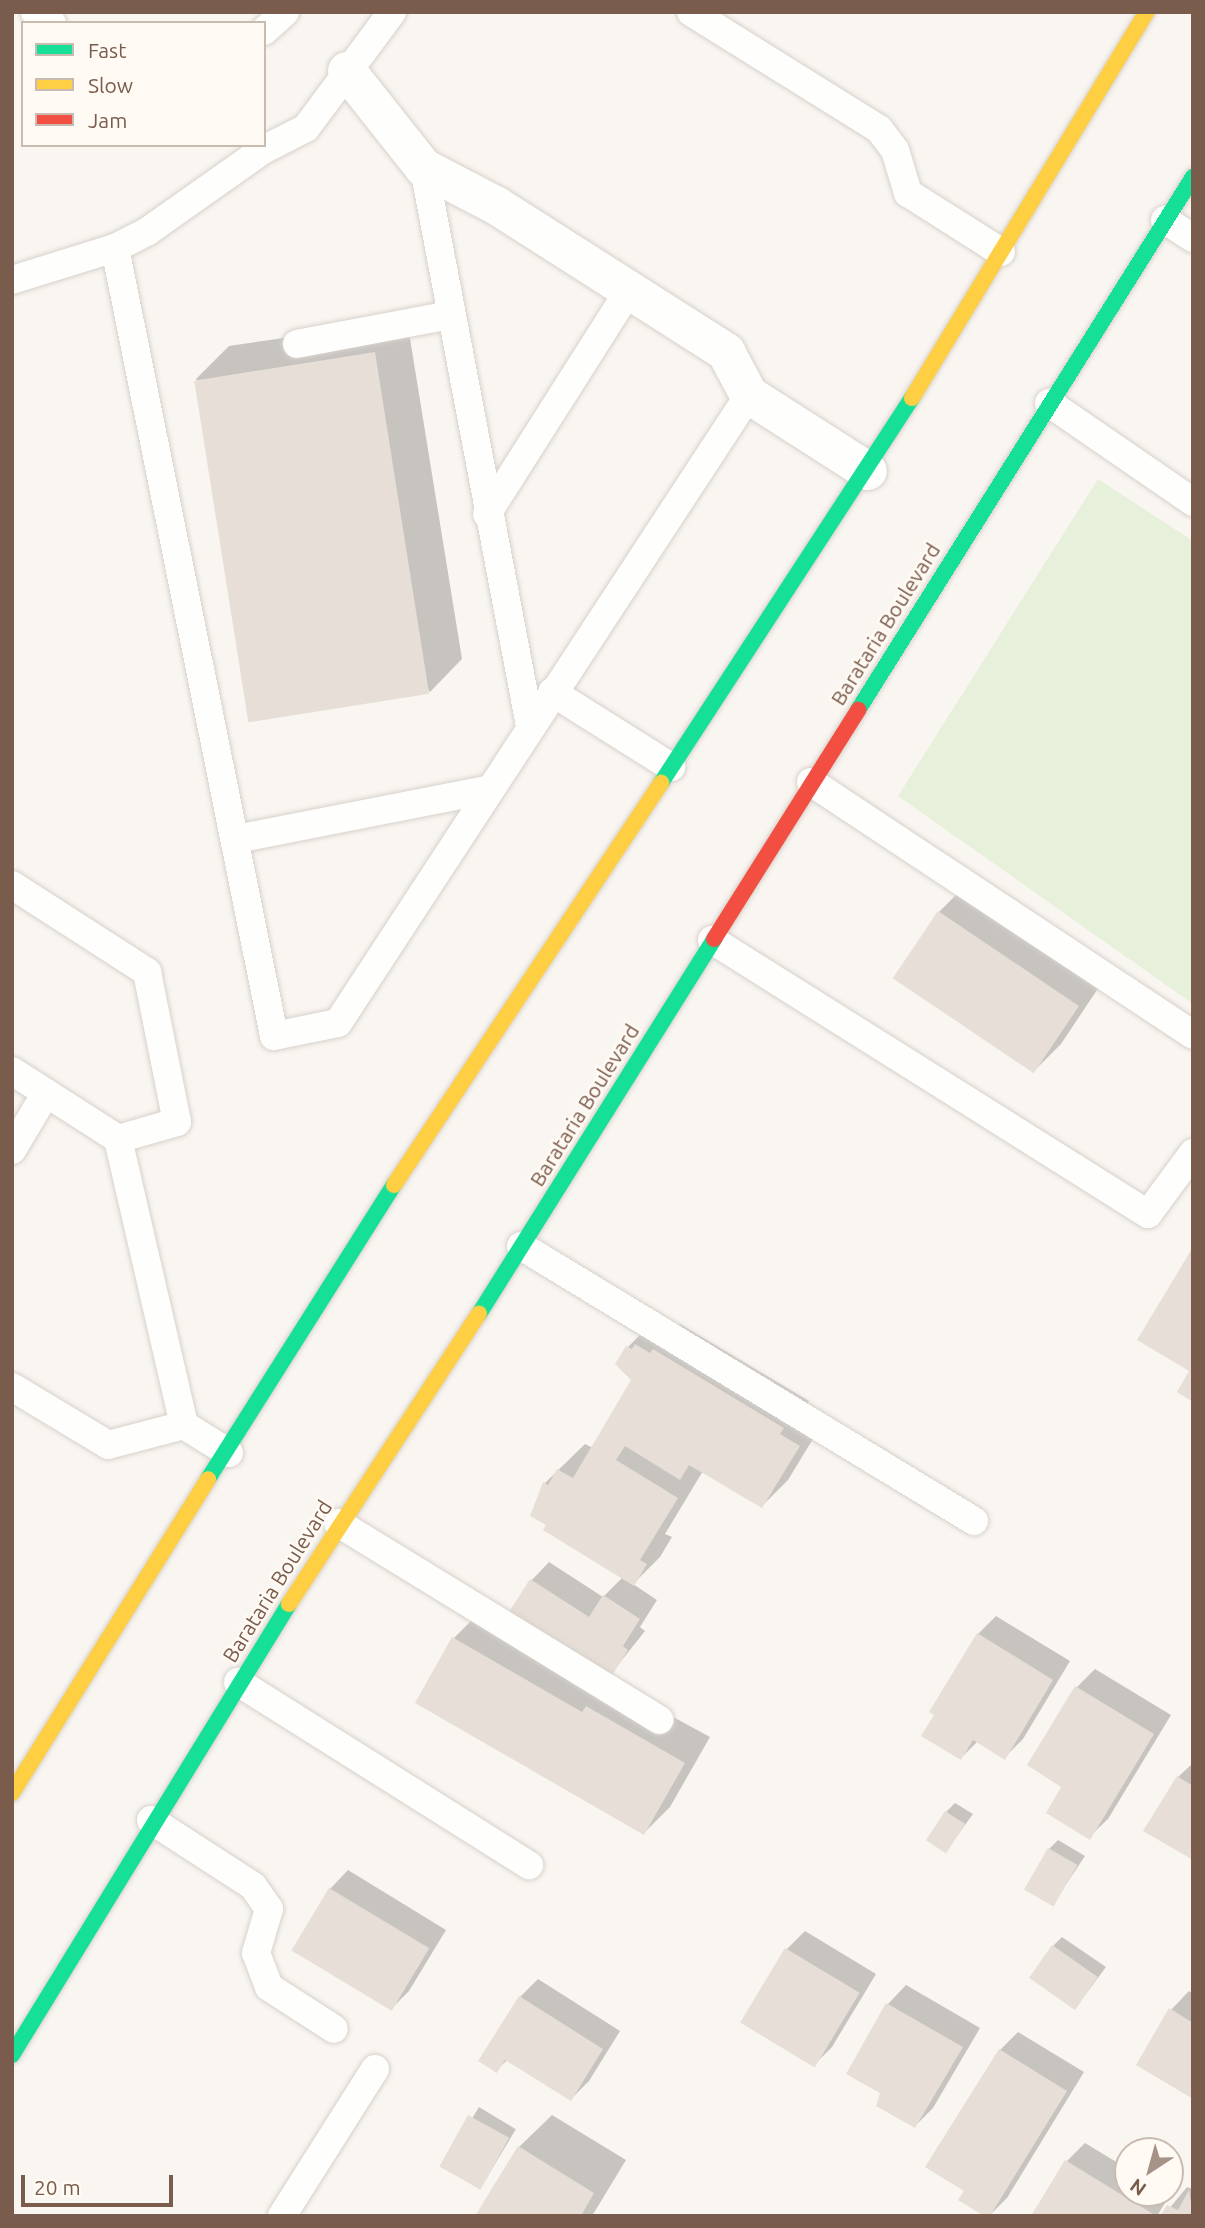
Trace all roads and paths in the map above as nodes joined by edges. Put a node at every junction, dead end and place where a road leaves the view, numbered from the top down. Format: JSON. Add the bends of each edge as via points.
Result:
{"nodes":[{"id":1,"x":285,"y":12,"type":"edge"},
{"id":2,"x":392,"y":12,"type":"edge"},
{"id":3,"x":691,"y":12,"type":"edge"},
{"id":4,"x":1147,"y":12,"type":"edge"},
{"id":5,"x":266,"y":29,"type":"edge"},
{"id":6,"x":347,"y":71,"type":"junction"},
{"id":7,"x":266,"y":144,"type":"edge"},
{"id":8,"x":259,"y":147,"type":"edge"},
{"id":9,"x":424,"y":168,"type":"junction"},
{"id":10,"x":1193,"y":177,"type":"edge"},
{"id":11,"x":1165,"y":220,"type":"junction"},
{"id":12,"x":1193,"y":238,"type":"edge"},
{"id":13,"x":115,"y":248,"type":"junction"},
{"id":14,"x":1001,"y":253,"type":"junction"},
{"id":15,"x":12,"y":280,"type":"edge"},
{"id":16,"x":629,"y":290,"type":"junction"},
{"id":17,"x":451,"y":315,"type":"junction"},
{"id":18,"x":297,"y":344,"type":"dead end"},
{"id":19,"x":749,"y":395,"type":"junction"},
{"id":20,"x":1049,"y":404,"type":"junction"},
{"id":21,"x":868,"y":471,"type":"junction"},
{"id":22,"x":1193,"y":502,"type":"edge"},
{"id":23,"x":487,"y":514,"type":"junction"},
{"id":24,"x":552,"y":692,"type":"junction"},
{"id":25,"x":530,"y":726,"type":"junction"},
{"id":26,"x":670,"y":767,"type":"junction"},
{"id":27,"x":811,"y":782,"type":"junction"},
{"id":28,"x":490,"y":789,"type":"junction"},
{"id":29,"x":236,"y":839,"type":"junction"},
{"id":30,"x":12,"y":885,"type":"edge"},
{"id":31,"x":712,"y":940,"type":"junction"},
{"id":32,"x":1193,"y":1035,"type":"edge"},
{"id":33,"x":12,"y":1072,"type":"edge"},
{"id":34,"x":46,"y":1093,"type":"junction"},
{"id":35,"x":118,"y":1139,"type":"junction"},
{"id":36,"x":12,"y":1150,"type":"edge"},
{"id":37,"x":1193,"y":1153,"type":"edge"},
{"id":38,"x":522,"y":1246,"type":"junction"},
{"id":39,"x":12,"y":1387,"type":"edge"},
{"id":40,"x":184,"y":1425,"type":"junction"},
{"id":41,"x":229,"y":1453,"type":"junction"},
{"id":42,"x":974,"y":1521,"type":"dead end"},
{"id":43,"x":338,"y":1522,"type":"junction"},
{"id":44,"x":238,"y":1682,"type":"junction"},
{"id":45,"x":659,"y":1720,"type":"dead end"},
{"id":46,"x":12,"y":1793,"type":"edge"},
{"id":47,"x":151,"y":1820,"type":"junction"},
{"id":48,"x":530,"y":1865,"type":"dead end"},
{"id":49,"x":334,"y":2029,"type":"dead end"},
{"id":50,"x":12,"y":2054,"type":"edge"},
{"id":51,"x":375,"y":2069,"type":"dead end"},
{"id":52,"x":282,"y":2216,"type":"edge"}],
"edges":[{"from":1,"to":5,"type":"lane"},
{"from":2,"to":6,"type":"lane"},
{"from":3,"to":14,"type":"lane","via":[[878,129],[895,150],[908,193]]},
{"from":4,"to":14,"type":"main road"},
{"from":6,"to":7,"type":"lane","via":[[306,128]]},
{"from":6,"to":9,"type":"street"},
{"from":8,"to":13,"type":"lane","via":[[148,231]]},
{"from":9,"to":16,"type":"street","via":[[497,206]]},
{"from":9,"to":17,"type":"lane"},
{"from":10,"to":11,"type":"main road","name":"Barataria Boulevard"},
{"from":11,"to":12,"type":"lane"},
{"from":11,"to":20,"type":"main road","name":"Barataria Boulevard"},
{"from":13,"to":15,"type":"lane"},
{"from":13,"to":29,"type":"lane"},
{"from":14,"to":21,"type":"main road"},
{"from":16,"to":19,"type":"street","via":[[726,352]]},
{"from":16,"to":23,"type":"lane"},
{"from":17,"to":18,"type":"lane"},
{"from":17,"to":23,"type":"lane"},
{"from":19,"to":21,"type":"street"},
{"from":19,"to":24,"type":"lane"},
{"from":20,"to":22,"type":"lane"},
{"from":20,"to":27,"type":"main road","name":"Barataria Boulevard"},
{"from":21,"to":26,"type":"main road"},
{"from":23,"to":25,"type":"lane"},
{"from":24,"to":25,"type":"lane"},
{"from":24,"to":26,"type":"lane"},
{"from":25,"to":28,"type":"lane"},
{"from":26,"to":41,"type":"main road","via":[[373,1217]]},
{"from":27,"to":31,"type":"main road","name":"Barataria Boulevard"},
{"from":27,"to":32,"type":"lane"},
{"from":28,"to":29,"type":"lane"},
{"from":28,"to":29,"type":"lane","via":[[338,1023],[274,1036]]},
{"from":30,"to":35,"type":"lane","via":[[147,972],[177,1122]]},
{"from":31,"to":37,"type":"lane","via":[[1149,1214]]},
{"from":31,"to":38,"type":"main road","name":"Barataria Boulevard"},
{"from":33,"to":34,"type":"lane"},
{"from":34,"to":35,"type":"lane"},
{"from":34,"to":36,"type":"lane"},
{"from":35,"to":40,"type":"lane"},
{"from":38,"to":42,"type":"lane"},
{"from":38,"to":43,"type":"main road","name":"Barataria Boulevard"},
{"from":39,"to":40,"type":"lane","via":[[108,1445]]},
{"from":40,"to":41,"type":"lane"},
{"from":41,"to":46,"type":"main road"},
{"from":43,"to":44,"type":"main road","name":"Barataria Boulevard"},
{"from":43,"to":45,"type":"lane"},
{"from":44,"to":47,"type":"main road","name":"Barataria Boulevard"},
{"from":44,"to":48,"type":"lane"},
{"from":47,"to":49,"type":"lane","via":[[253,1886],[269,1909],[257,1953],[270,1987]]},
{"from":47,"to":50,"type":"main road","name":"Barataria Boulevard"},
{"from":51,"to":52,"type":"lane"}]}
